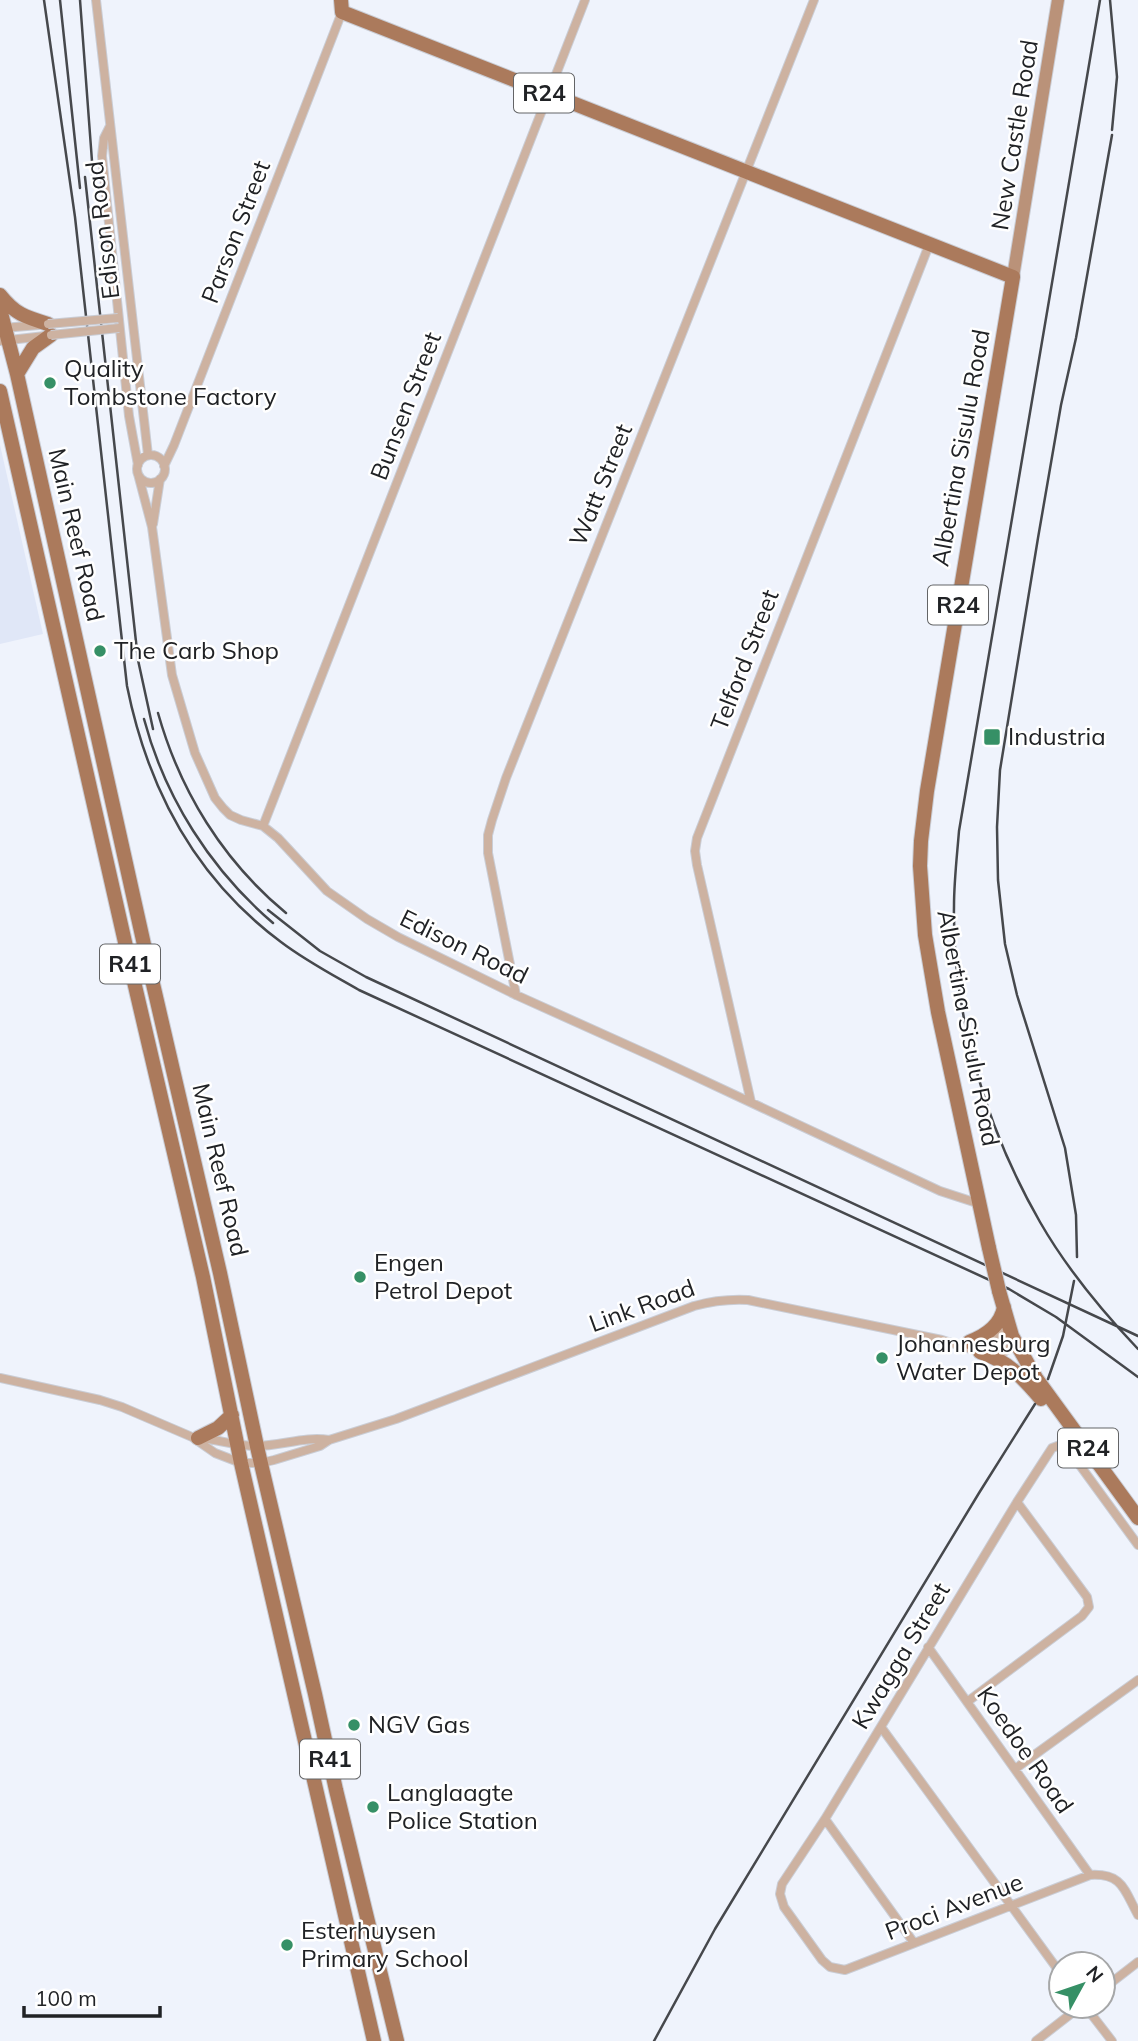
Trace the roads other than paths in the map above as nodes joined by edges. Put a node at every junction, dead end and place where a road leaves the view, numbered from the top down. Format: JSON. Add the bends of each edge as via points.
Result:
{"nodes":[{"id":1,"x":96,"y":0,"type":"edge"},
{"id":2,"x":585,"y":0,"type":"edge"},
{"id":3,"x":814,"y":0,"type":"edge"},
{"id":4,"x":1058,"y":0,"type":"edge"},
{"id":5,"x":341,"y":6,"type":"edge"},
{"id":6,"x":548,"y":94,"type":"junction"},
{"id":7,"x":110,"y":125,"type":"junction"},
{"id":8,"x":746,"y":172,"type":"junction"},
{"id":9,"x":929,"y":245,"type":"junction"},
{"id":10,"x":1013,"y":277,"type":"junction"},
{"id":11,"x":0,"y":295,"type":"edge"},
{"id":12,"x":0,"y":309,"type":"edge"},
{"id":13,"x":118,"y":318,"type":"junction"},
{"id":14,"x":119,"y":328,"type":"junction"},
{"id":15,"x":50,"y":330,"type":"junction"},
{"id":16,"x":3,"y":335,"type":"edge"},
{"id":17,"x":17,"y":374,"type":"junction"},
{"id":18,"x":0,"y":391,"type":"edge"},
{"id":19,"x":131,"y":432,"type":"junction"},
{"id":20,"x":174,"y":445,"type":"junction"},
{"id":21,"x":150,"y":456,"type":"junction"},
{"id":22,"x":164,"y":466,"type":"junction"},
{"id":23,"x":138,"y":470,"type":"junction"},
{"id":24,"x":160,"y":479,"type":"junction"},
{"id":25,"x":152,"y":527,"type":"junction"},
{"id":26,"x":69,"y":607,"type":"junction"},
{"id":27,"x":50,"y":611,"type":"junction"},
{"id":28,"x":263,"y":826,"type":"junction"},
{"id":29,"x":516,"y":995,"type":"junction"},
{"id":30,"x":165,"y":1033,"type":"junction"},
{"id":31,"x":146,"y":1037,"type":"junction"},
{"id":32,"x":751,"y":1102,"type":"junction"},
{"id":33,"x":980,"y":1204,"type":"junction"},
{"id":34,"x":1004,"y":1307,"type":"junction"},
{"id":35,"x":1013,"y":1338,"type":"junction"},
{"id":36,"x":942,"y":1340,"type":"junction"},
{"id":37,"x":975,"y":1347,"type":"junction"},
{"id":38,"x":0,"y":1378,"type":"edge"},
{"id":39,"x":232,"y":1415,"type":"junction"},
{"id":40,"x":195,"y":1437,"type":"junction"},
{"id":41,"x":329,"y":1440,"type":"junction"},
{"id":42,"x":238,"y":1445,"type":"junction"},
{"id":43,"x":257,"y":1446,"type":"junction"},
{"id":44,"x":1097,"y":1460,"type":"junction"},
{"id":45,"x":241,"y":1463,"type":"junction"},
{"id":46,"x":261,"y":1463,"type":"junction"},
{"id":47,"x":1017,"y":1502,"type":"junction"},
{"id":48,"x":1138,"y":1518,"type":"edge"},
{"id":49,"x":1138,"y":1545,"type":"edge"},
{"id":50,"x":928,"y":1647,"type":"junction"},
{"id":51,"x":1138,"y":1680,"type":"edge"},
{"id":52,"x":967,"y":1702,"type":"junction"},
{"id":53,"x":881,"y":1727,"type":"junction"},
{"id":54,"x":1015,"y":1769,"type":"junction"},
{"id":55,"x":824,"y":1819,"type":"junction"},
{"id":56,"x":354,"y":1862,"type":"junction"},
{"id":57,"x":333,"y":1866,"type":"junction"},
{"id":58,"x":1090,"y":1875,"type":"junction"},
{"id":59,"x":1011,"y":1906,"type":"junction"},
{"id":60,"x":365,"y":1909,"type":"junction"},
{"id":61,"x":344,"y":1915,"type":"junction"},
{"id":62,"x":1138,"y":1915,"type":"edge"},
{"id":63,"x":914,"y":1943,"type":"junction"},
{"id":64,"x":1047,"y":1955,"type":"edge"},
{"id":65,"x":822,"y":1960,"type":"joint"},
{"id":66,"x":1138,"y":1962,"type":"edge"},
{"id":67,"x":1117,"y":1978,"type":"edge"},
{"id":68,"x":1064,"y":2020,"type":"edge"},
{"id":69,"x":1095,"y":2020,"type":"edge"},
{"id":70,"x":374,"y":2041,"type":"edge"},
{"id":71,"x":397,"y":2041,"type":"edge"},
{"id":72,"x":1036,"y":2041,"type":"edge"},
{"id":73,"x":1112,"y":2041,"type":"edge"}],
"edges":[{"from":1,"to":7,"type":"street","name":"Edison Road"},
{"from":2,"to":6,"type":"street","name":"Bunsen Street"},
{"from":3,"to":8,"type":"street","name":"Watt Street"},
{"from":4,"to":10,"type":"street","name":"New Castle Road"},
{"from":5,"to":6,"type":"main road","number":"R24"},
{"from":5,"to":20,"type":"street","name":"Parson Street"},
{"from":6,"to":8,"type":"main road","number":"R24"},
{"from":6,"to":28,"type":"street","name":"Bunsen Street"},
{"from":7,"to":13,"type":"street","name":"Edison Road","via":[[102,156]]},
{"from":7,"to":21,"type":"street","name":"Edison Road"},
{"from":8,"to":9,"type":"main road","number":"R24"},
{"from":8,"to":29,"type":"street","name":"Watt Street","via":[[492,820],[490,869]]},
{"from":9,"to":10,"type":"main road","number":"R24"},
{"from":9,"to":32,"type":"street","name":"Telford Street","via":[[697,838],[697,865]]},
{"from":10,"to":33,"type":"main road","name":"Albertina Sisulu Road","number":"R24","via":[[921,841],[922,908],[930,966]]},
{"from":11,"to":15,"type":"main road","via":[[22,317]]},
{"from":12,"to":16,"type":"main road","name":"Main Reef Road","number":"R41"},
{"from":13,"to":14,"type":"street","name":"Edison Road","bridge":true},
{"from":13,"to":15,"type":"street","bridge":true},
{"from":14,"to":15,"type":"street","bridge":true},
{"from":14,"to":19,"type":"street","name":"Edison Road"},
{"from":15,"to":16,"type":"street"},
{"from":15,"to":17,"type":"main road"},
{"from":16,"to":17,"type":"main road","name":"Main Reef Road","number":"R41"},
{"from":17,"to":26,"type":"main road","name":"Main Reef Road","number":"R41"},
{"from":18,"to":27,"type":"main road","name":"Main Reef Road","number":"R41"},
{"from":19,"to":21,"type":"street"},
{"from":19,"to":23,"type":"street","name":"Edison Road"},
{"from":20,"to":21,"type":"street"},
{"from":20,"to":22,"type":"street","name":"Parson Street"},
{"from":21,"to":22,"type":"street"},
{"from":21,"to":23,"type":"street"},
{"from":22,"to":24,"type":"street"},
{"from":23,"to":24,"type":"street","via":[[140,478],[148,482]]},
{"from":23,"to":25,"type":"street","name":"Edison Road"},
{"from":24,"to":25,"type":"street","name":"Edison Road"},
{"from":25,"to":28,"type":"street","name":"Edison Road","via":[[172,675],[195,753],[223,808],[241,820]]},
{"from":26,"to":27,"type":"main road"},
{"from":26,"to":30,"type":"main road","name":"Main Reef Road","number":"R41"},
{"from":27,"to":31,"type":"main road","name":"Main Reef Road","number":"R41"},
{"from":28,"to":29,"type":"street","name":"Edison Road","via":[[327,891],[366,919]]},
{"from":29,"to":32,"type":"street","name":"Edison Road"},
{"from":30,"to":31,"type":"main road"},
{"from":30,"to":43,"type":"main road","name":"Main Reef Road","number":"R41"},
{"from":31,"to":39,"type":"main road","name":"Main Reef Road","number":"R41"},
{"from":32,"to":33,"type":"street","name":"Edison Road","via":[[940,1191]]},
{"from":33,"to":34,"type":"main road","name":"Albertina Sisulu Road","number":"R24","bridge":true},
{"from":34,"to":35,"type":"main road","name":"Albertina Sisulu Road","number":"R24"},
{"from":34,"to":37,"type":"main road","via":[[1000,1320]]},
{"from":35,"to":37,"type":"street","via":[[1003,1332]]},
{"from":35,"to":37,"type":"street","via":[[1004,1352]]},
{"from":35,"to":44,"type":"main road","name":"Albertina Sisulu Road","number":"R24","via":[[1036,1378]]},
{"from":36,"to":37,"type":"street","name":"Link Road"},
{"from":36,"to":37,"type":"street"},
{"from":36,"to":41,"type":"street","name":"Link Road","via":[[748,1300],[710,1302]]},
{"from":37,"to":44,"type":"main road","via":[[1018,1372]]},
{"from":38,"to":40,"type":"street","via":[[100,1401]]},
{"from":39,"to":40,"type":"main road","via":[[218,1428]]},
{"from":39,"to":42,"type":"main road","name":"Main Reef Road","number":"R41"},
{"from":40,"to":42,"type":"street","name":"Link Road"},
{"from":40,"to":45,"type":"street","via":[[215,1453]]},
{"from":41,"to":43,"type":"street","name":"Link Road"},
{"from":41,"to":46,"type":"street","name":"Link Road"},
{"from":42,"to":43,"type":"street","name":"Link Road"},
{"from":42,"to":45,"type":"main road","name":"Main Reef Road","number":"R41"},
{"from":43,"to":46,"type":"main road","name":"Main Reef Road","number":"R41"},
{"from":44,"to":48,"type":"main road","name":"Albertina Sisulu Road","number":"R24"},
{"from":45,"to":46,"type":"street","name":"Link Road"},
{"from":45,"to":57,"type":"main road","name":"Main Reef Road","number":"R41"},
{"from":46,"to":56,"type":"main road","name":"Main Reef Road","number":"R41"},
{"from":47,"to":49,"type":"street","name":"Kwagga Street","via":[[1052,1448],[1060,1445],[1068,1449]]},
{"from":47,"to":50,"type":"street","name":"Kwagga Street"},
{"from":47,"to":52,"type":"street","via":[[1087,1597],[1089,1607]]},
{"from":50,"to":52,"type":"street","name":"Koedoe Road"},
{"from":50,"to":53,"type":"street","name":"Kwagga Street"},
{"from":51,"to":54,"type":"street"},
{"from":52,"to":54,"type":"street","name":"Koedoe Road"},
{"from":53,"to":55,"type":"street","name":"Kwagga Street"},
{"from":53,"to":59,"type":"street"},
{"from":54,"to":58,"type":"street","name":"Koedoe Road"},
{"from":55,"to":63,"type":"street"},
{"from":55,"to":65,"type":"street","name":"Kwagga Street","via":[[780,1894],[784,1907]]},
{"from":56,"to":57,"type":"main road"},
{"from":56,"to":60,"type":"main road","name":"Main Reef Road","number":"R41"},
{"from":57,"to":61,"type":"main road","name":"Main Reef Road","number":"R41"},
{"from":58,"to":59,"type":"street","name":"Proci Avenue"},
{"from":58,"to":62,"type":"street","name":"Proci Avenue","via":[[1109,1875],[1119,1882]]},
{"from":59,"to":63,"type":"street","name":"Proci Avenue"},
{"from":59,"to":64,"type":"street"},
{"from":60,"to":61,"type":"main road"},
{"from":60,"to":71,"type":"main road","name":"Main Reef Road","number":"R41"},
{"from":61,"to":70,"type":"main road","name":"Main Reef Road","number":"R41"},
{"from":63,"to":65,"type":"street","name":"Proci Avenue","via":[[845,1970]]},
{"from":66,"to":67,"type":"street"},
{"from":68,"to":72,"type":"street"},
{"from":69,"to":73,"type":"street"}]}
